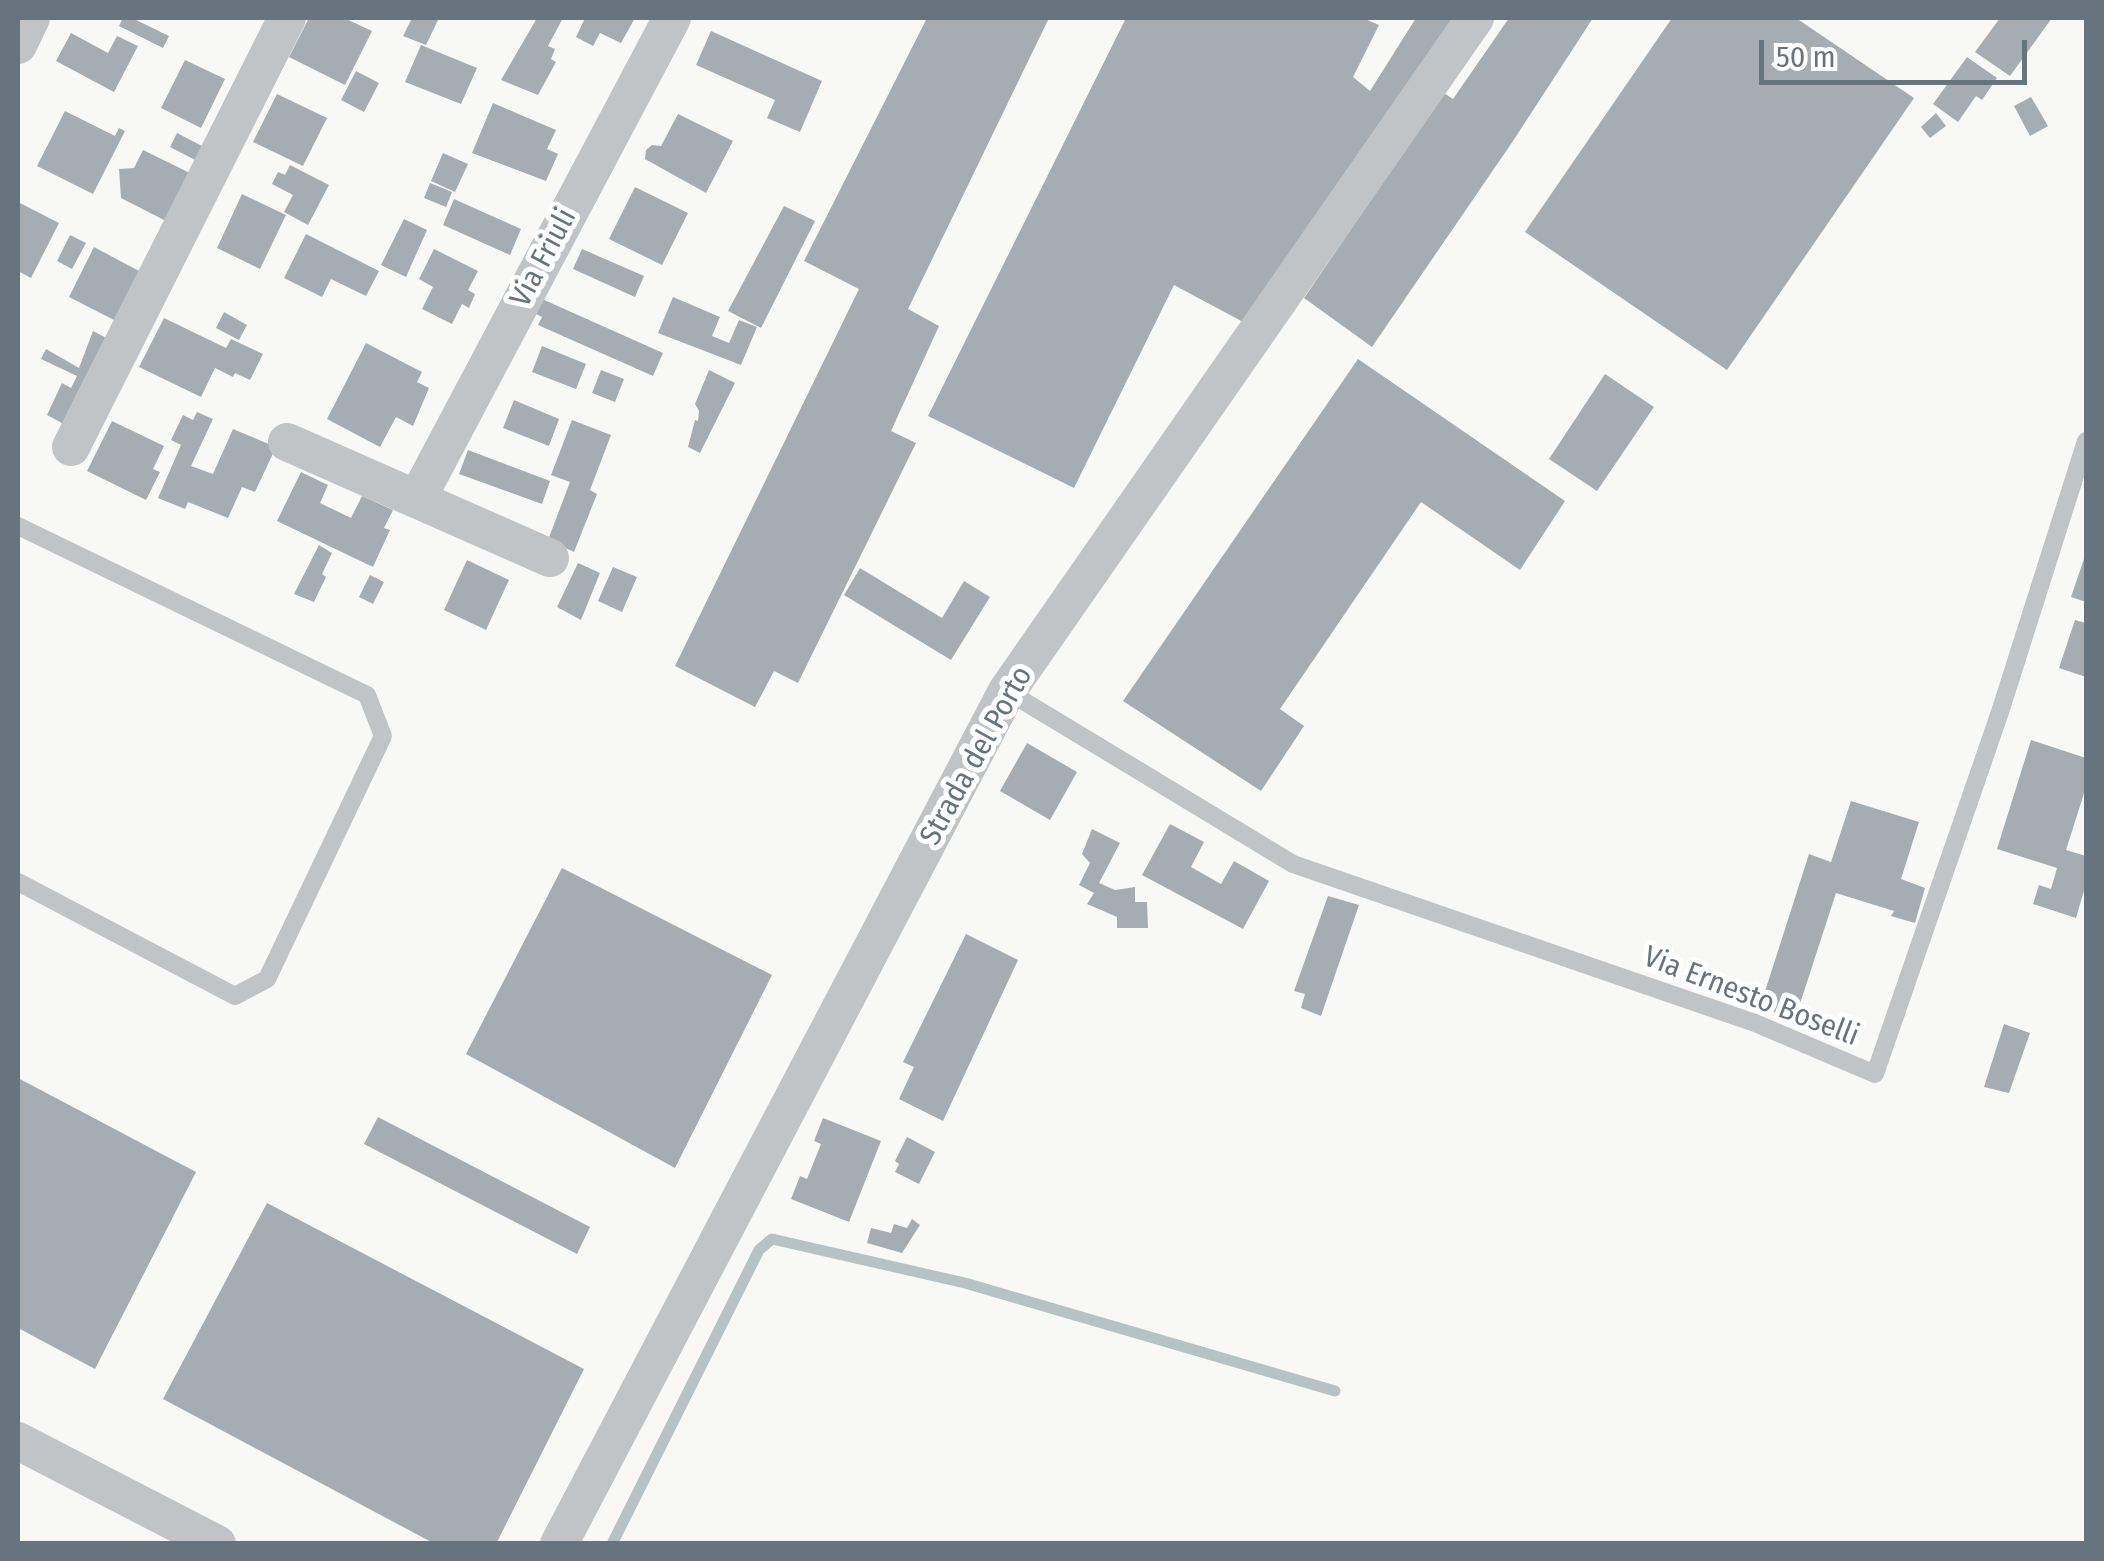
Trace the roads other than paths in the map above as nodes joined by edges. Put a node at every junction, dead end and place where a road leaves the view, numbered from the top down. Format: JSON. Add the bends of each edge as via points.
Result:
{"nodes":[{"id":1,"x":32,"y":18,"type":"edge"},
{"id":2,"x":287,"y":18,"type":"edge"},
{"id":3,"x":672,"y":18,"type":"edge"},
{"id":4,"x":1476,"y":18,"type":"edge"},
{"id":5,"x":18,"y":45,"type":"edge"},
{"id":6,"x":2086,"y":441,"type":"edge"},
{"id":7,"x":286,"y":442,"type":"dead end"},
{"id":8,"x":71,"y":446,"type":"dead end"},
{"id":9,"x":417,"y":499,"type":"junction"},
{"id":10,"x":18,"y":526,"type":"edge"},
{"id":11,"x":550,"y":558,"type":"dead end"},
{"id":12,"x":1008,"y":692,"type":"junction"},
{"id":13,"x":18,"y":882,"type":"edge"},
{"id":14,"x":18,"y":1441,"type":"edge"},
{"id":15,"x":217,"y":1544,"type":"edge"},
{"id":16,"x":559,"y":1544,"type":"edge"}],
"edges":[{"from":1,"to":5,"type":"street"},
{"from":2,"to":8,"type":"street"},
{"from":3,"to":9,"type":"street","name":"Via Friuli"},
{"from":4,"to":12,"type":"street","name":"Strada del Porto"},
{"from":6,"to":12,"type":"lane","name":"Via Ernesto Boselli","via":[[1875,1074],[1756,1023],[1293,864]]},
{"from":7,"to":9,"type":"street"},
{"from":9,"to":11,"type":"street"},
{"from":10,"to":13,"type":"lane","via":[[367,695],[383,736],[268,979],[234,996]]},
{"from":12,"to":16,"type":"street","name":"Strada del Porto"},
{"from":14,"to":15,"type":"street"}]}
